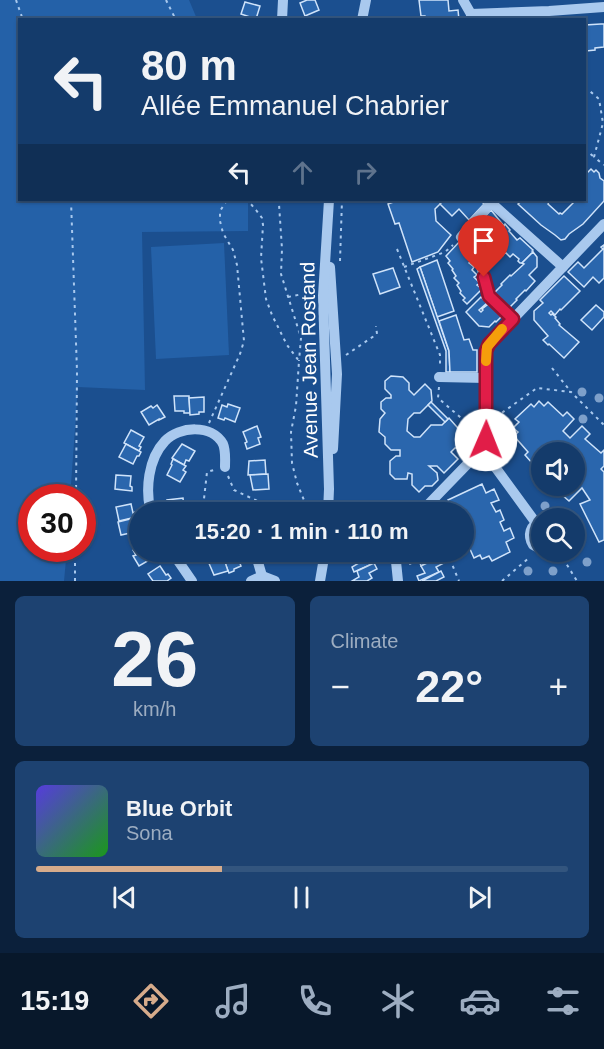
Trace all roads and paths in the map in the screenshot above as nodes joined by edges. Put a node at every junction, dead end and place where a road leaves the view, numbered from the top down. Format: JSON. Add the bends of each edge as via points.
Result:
{"nodes":[{"id":1,"x":16,"y":0,"type":"edge"},
{"id":2,"x":166,"y":0,"type":"edge"},
{"id":3,"x":283,"y":0,"type":"edge"},
{"id":4,"x":366,"y":0,"type":"edge"},
{"id":5,"x":463,"y":0,"type":"edge"},
{"id":6,"x":604,"y":7,"type":"edge"},
{"id":7,"x":546,"y":15,"type":"edge"},
{"id":8,"x":471,"y":16,"type":"edge"},
{"id":9,"x":22,"y":18,"type":"edge"},
{"id":10,"x":175,"y":18,"type":"edge"},
{"id":11,"x":282,"y":18,"type":"edge"},
{"id":12,"x":362,"y":18,"type":"edge"},
{"id":13,"x":586,"y":88,"type":"edge"},
{"id":14,"x":586,"y":150,"type":"edge"},
{"id":15,"x":594,"y":157,"type":"junction"},
{"id":16,"x":604,"y":165,"type":"edge"},
{"id":17,"x":71,"y":201,"type":"edge"},
{"id":18,"x":226,"y":201,"type":"edge"},
{"id":19,"x":247,"y":201,"type":"edge"},
{"id":20,"x":276,"y":201,"type":"edge"},
{"id":21,"x":329,"y":201,"type":"edge"},
{"id":22,"x":489,"y":201,"type":"edge"},
{"id":23,"x":604,"y":224,"type":"edge"},
{"id":24,"x":328,"y":231,"type":"junction"},
{"id":25,"x":461,"y":237,"type":"junction"},
{"id":26,"x":397,"y":249,"type":"dead end"},
{"id":27,"x":404,"y":267,"type":"junction"},
{"id":28,"x":563,"y":267,"type":"junction"},
{"id":29,"x":323,"y":289,"type":"junction"},
{"id":30,"x":288,"y":297,"type":"junction"},
{"id":31,"x":513,"y":319,"type":"junction"},
{"id":32,"x":376,"y":326,"type":"dead end"},
{"id":33,"x":342,"y":359,"type":"dead end"},
{"id":34,"x":299,"y":361,"type":"junction"},
{"id":35,"x":552,"y":368,"type":"dead end"},
{"id":36,"x":439,"y":377,"type":"junction"},
{"id":37,"x":486,"y":378,"type":"junction"},
{"id":38,"x":571,"y":392,"type":"junction"},
{"id":39,"x":487,"y":424,"type":"junction"},
{"id":40,"x":604,"y":425,"type":"edge"},
{"id":41,"x":206,"y":431,"type":"junction"},
{"id":42,"x":484,"y":445,"type":"junction"},
{"id":43,"x":225,"y":467,"type":"junction"},
{"id":44,"x":76,"y":484,"type":"edge"},
{"id":45,"x":329,"y":489,"type":"junction"},
{"id":46,"x":149,"y":502,"type":"edge"},
{"id":47,"x":204,"y":502,"type":"edge"},
{"id":48,"x":260,"y":502,"type":"edge"},
{"id":49,"x":305,"y":502,"type":"edge"},
{"id":50,"x":328,"y":502,"type":"edge"},
{"id":51,"x":430,"y":502,"type":"edge"},
{"id":52,"x":531,"y":511,"type":"edge"},
{"id":53,"x":531,"y":557,"type":"edge"},
{"id":54,"x":75,"y":562,"type":"edge"},
{"id":55,"x":179,"y":562,"type":"edge"},
{"id":56,"x":258,"y":562,"type":"edge"},
{"id":57,"x":323,"y":562,"type":"edge"},
{"id":58,"x":396,"y":562,"type":"edge"},
{"id":59,"x":451,"y":562,"type":"edge"},
{"id":60,"x":566,"y":562,"type":"edge"},
{"id":61,"x":262,"y":576,"type":"junction"},
{"id":62,"x":75,"y":581,"type":"edge"},
{"id":63,"x":192,"y":581,"type":"edge"},
{"id":64,"x":251,"y":581,"type":"edge"},
{"id":65,"x":275,"y":581,"type":"edge"},
{"id":66,"x":320,"y":581,"type":"edge"},
{"id":67,"x":398,"y":581,"type":"edge"},
{"id":68,"x":459,"y":581,"type":"edge"},
{"id":69,"x":502,"y":581,"type":"edge"},
{"id":70,"x":578,"y":581,"type":"edge"}],
"edges":[{"from":1,"to":9,"type":"path"},
{"from":2,"to":10,"type":"path"},
{"from":3,"to":11,"type":"street"},
{"from":4,"to":12,"type":"street"},
{"from":5,"to":8,"type":"street"},
{"from":6,"to":7,"type":"street"},
{"from":7,"to":8,"type":"street"},
{"from":13,"to":15,"type":"path","via":[[599,99],[603,123]]},
{"from":14,"to":15,"type":"path"},
{"from":15,"to":16,"type":"path"},
{"from":17,"to":44,"type":"path"},
{"from":18,"to":41,"type":"path","via":[[220,211],[220,221],[237,265],[244,341]]},
{"from":19,"to":34,"type":"path","via":[[262,218],[266,299],[287,345]]},
{"from":20,"to":30,"type":"path","via":[[281,274]]},
{"from":21,"to":24,"type":"street","name":"Avenue Jean Rostand"},
{"from":22,"to":25,"type":"street"},
{"from":22,"to":28,"type":"street"},
{"from":23,"to":28,"type":"street"},
{"from":24,"to":29,"type":"street","name":"Avenue Jean Rostand"},
{"from":24,"to":45,"type":"street","name":"Avenue Jean Rostand","via":[[337,374]]},
{"from":25,"to":27,"type":"path","via":[[445,252]]},
{"from":25,"to":31,"type":"street","via":[[479,258],[489,296]]},
{"from":26,"to":27,"type":"path"},
{"from":27,"to":36,"type":"path","via":[[440,355]]},
{"from":28,"to":31,"type":"street"},
{"from":29,"to":30,"type":"path"},
{"from":29,"to":45,"type":"street","name":"Avenue Jean Rostand"},
{"from":30,"to":34,"type":"path","via":[[301,338]]},
{"from":31,"to":37,"type":"street","via":[[487,347]]},
{"from":32,"to":33,"type":"path","via":[[377,334]]},
{"from":34,"to":49,"type":"path","via":[[291,432],[292,463]]},
{"from":35,"to":38,"type":"path"},
{"from":36,"to":37,"type":"street"},
{"from":36,"to":42,"type":"path","via":[[438,398]]},
{"from":37,"to":39,"type":"street"},
{"from":38,"to":39,"type":"path","via":[[537,388]]},
{"from":38,"to":40,"type":"path"},
{"from":39,"to":42,"type":"street"},
{"from":41,"to":43,"type":"street","via":[[223,444]]},
{"from":41,"to":46,"type":"street","via":[[178,433],[163,444],[150,472]]},
{"from":42,"to":51,"type":"street"},
{"from":42,"to":52,"type":"street"},
{"from":43,"to":47,"type":"path","via":[[207,472]]},
{"from":43,"to":48,"type":"path","via":[[234,490]]},
{"from":45,"to":50,"type":"street","name":"Avenue Jean Rostand"},
{"from":53,"to":69,"type":"path"},
{"from":54,"to":62,"type":"path"},
{"from":55,"to":63,"type":"street"},
{"from":56,"to":61,"type":"street"},
{"from":57,"to":66,"type":"street"},
{"from":58,"to":67,"type":"street"},
{"from":59,"to":68,"type":"path"},
{"from":60,"to":70,"type":"path"},
{"from":61,"to":64,"type":"street"},
{"from":61,"to":65,"type":"street"}]}
